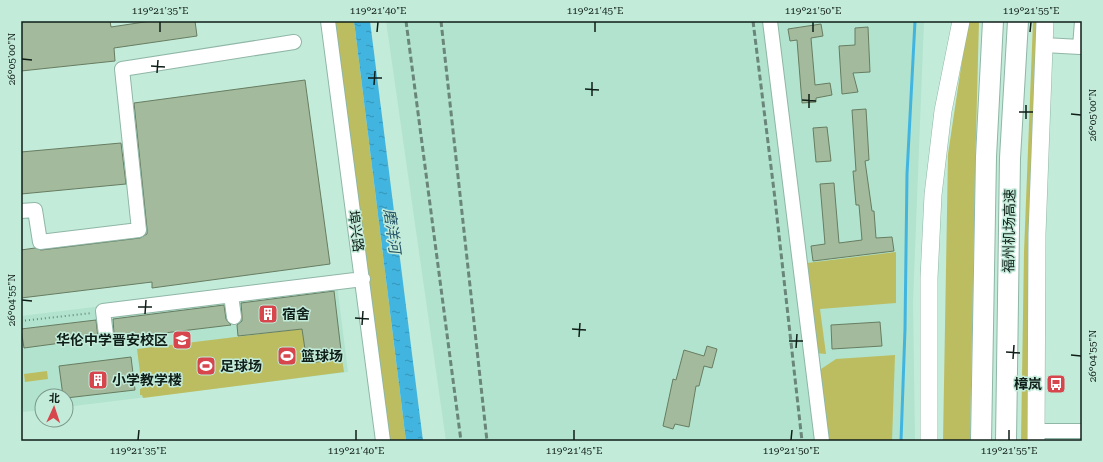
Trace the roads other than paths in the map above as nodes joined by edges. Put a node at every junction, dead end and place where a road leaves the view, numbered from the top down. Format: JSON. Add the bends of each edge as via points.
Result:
{"nodes":[{"id":1,"x":328,"y":21,"type":"edge"},
{"id":2,"x":770,"y":21,"type":"edge"},
{"id":3,"x":960,"y":21,"type":"edge"},
{"id":4,"x":993,"y":21,"type":"edge"},
{"id":5,"x":1018,"y":21,"type":"edge"},
{"id":6,"x":1045,"y":21,"type":"edge"},
{"id":7,"x":1082,"y":21,"type":"edge"},
{"id":8,"x":294,"y":42,"type":"dead end"},
{"id":9,"x":1044,"y":45,"type":"junction"},
{"id":10,"x":1081,"y":48,"type":"edge"},
{"id":11,"x":21,"y":211,"type":"edge"},
{"id":12,"x":362,"y":279,"type":"junction"},
{"id":13,"x":231,"y":296,"type":"junction"},
{"id":14,"x":234,"y":317,"type":"dead end"},
{"id":15,"x":106,"y":335,"type":"dead end"},
{"id":16,"x":1082,"y":431,"type":"edge"},
{"id":17,"x":1036,"y":436,"type":"edge"},
{"id":18,"x":383,"y":441,"type":"edge"},
{"id":19,"x":822,"y":441,"type":"edge"},
{"id":20,"x":929,"y":441,"type":"edge"},
{"id":21,"x":981,"y":441,"type":"edge"},
{"id":22,"x":1006,"y":441,"type":"edge"}],
"edges":[{"from":1,"to":12,"type":"street","name":"埠兴路"},
{"from":2,"to":19,"type":"street"},
{"from":3,"to":20,"type":"main road","via":[[943,111],[933,195],[929,278]]},
{"from":4,"to":21,"type":"highway","name":"福州机场高速","via":[[986,157]]},
{"from":5,"to":22,"type":"highway","name":"福州机场高速","via":[[1010,158]]},
{"from":6,"to":9,"type":"main road"},
{"from":7,"to":10,"type":"street"},
{"from":8,"to":11,"type":"street","via":[[122,69],[139,230],[40,242],[35,210]]},
{"from":9,"to":10,"type":"street"},
{"from":9,"to":17,"type":"main road","via":[[1037,234]]},
{"from":12,"to":13,"type":"street"},
{"from":12,"to":18,"type":"street","name":"埠兴路"},
{"from":13,"to":14,"type":"street"},
{"from":13,"to":15,"type":"street","via":[[103,311]]},
{"from":16,"to":17,"type":"street"}]}
